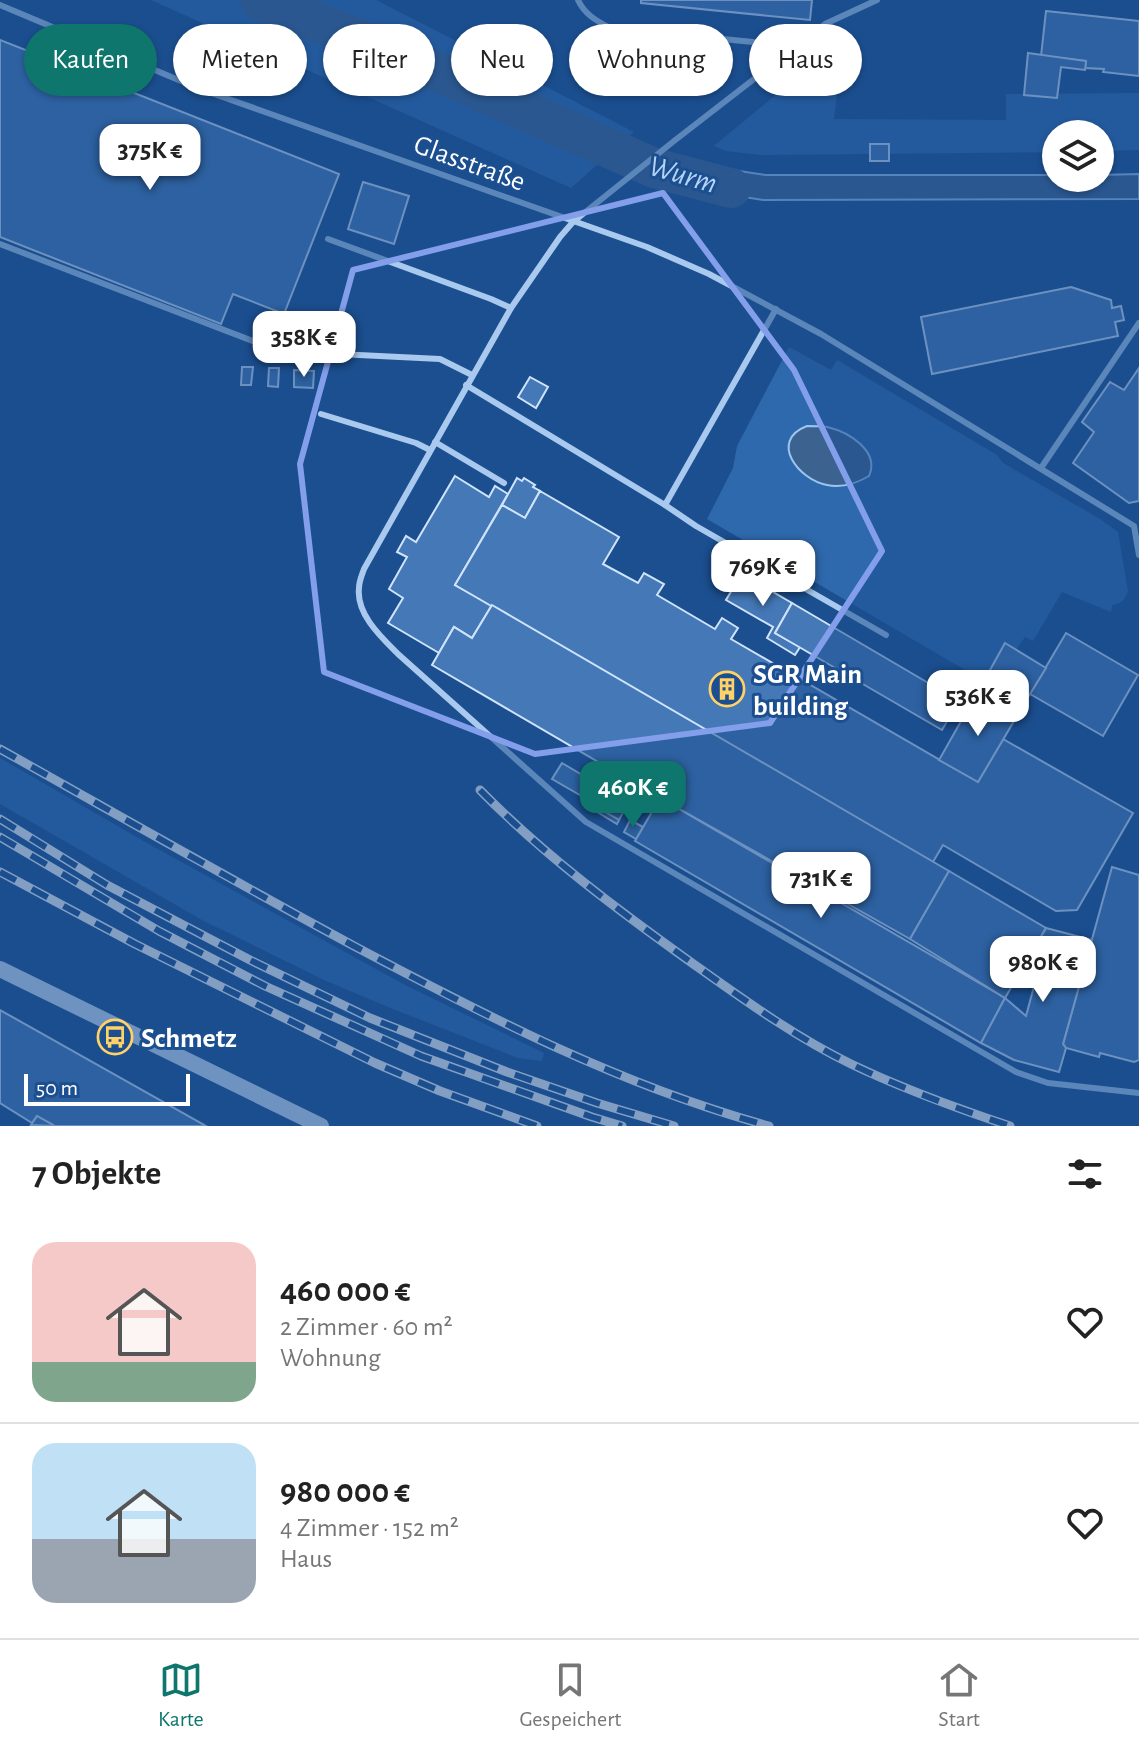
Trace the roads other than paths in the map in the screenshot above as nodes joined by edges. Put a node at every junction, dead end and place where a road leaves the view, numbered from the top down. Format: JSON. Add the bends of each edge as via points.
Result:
{"nodes":[{"id":1,"x":578,"y":0,"type":"edge"},
{"id":2,"x":877,"y":0,"type":"edge"},
{"id":3,"x":0,"y":5,"type":"edge"},
{"id":4,"x":825,"y":24,"type":"edge"},
{"id":5,"x":749,"y":42,"type":"edge"},
{"id":6,"x":749,"y":83,"type":"edge"},
{"id":7,"x":573,"y":222,"type":"junction"},
{"id":8,"x":328,"y":239,"type":"dead end"},
{"id":9,"x":0,"y":244,"type":"edge"},
{"id":10,"x":511,"y":308,"type":"junction"},
{"id":11,"x":776,"y":309,"type":"junction"},
{"id":12,"x":1139,"y":323,"type":"edge"},
{"id":13,"x":472,"y":375,"type":"junction"},
{"id":14,"x":466,"y":385,"type":"junction"},
{"id":15,"x":321,"y":414,"type":"dead end"},
{"id":16,"x":435,"y":442,"type":"junction"},
{"id":17,"x":430,"y":450,"type":"junction"},
{"id":18,"x":1041,"y":468,"type":"junction"},
{"id":19,"x":504,"y":483,"type":"dead end"},
{"id":20,"x":665,"y":505,"type":"junction"},
{"id":21,"x":1139,"y":555,"type":"edge"},
{"id":22,"x":886,"y":635,"type":"dead end"},
{"id":23,"x":0,"y":969,"type":"edge"},
{"id":24,"x":1139,"y":1093,"type":"edge"},
{"id":25,"x":321,"y":1126,"type":"edge"}],
"edges":[{"from":1,"to":5,"type":"lane","via":[[592,19],[610,28]]},
{"from":2,"to":4,"type":"lane"},
{"from":3,"to":7,"type":"lane","name":"Glasstraße","via":[[200,89]]},
{"from":6,"to":7,"type":"lane"},
{"from":7,"to":10,"type":"lane"},
{"from":7,"to":11,"type":"lane","name":"Glasstraße","via":[[647,247]]},
{"from":8,"to":10,"type":"lane"},
{"from":9,"to":13,"type":"lane","via":[[258,343],[298,352],[440,359]]},
{"from":10,"to":13,"type":"lane"},
{"from":11,"to":18,"type":"lane","name":"Glasstraße"},
{"from":11,"to":20,"type":"lane"},
{"from":12,"to":18,"type":"lane"},
{"from":13,"to":14,"type":"lane"},
{"from":14,"to":16,"type":"lane"},
{"from":14,"to":20,"type":"lane"},
{"from":15,"to":17,"type":"lane"},
{"from":16,"to":17,"type":"lane"},
{"from":16,"to":19,"type":"lane"},
{"from":17,"to":24,"type":"lane","via":[[358,589],[362,610],[398,654],[586,822],[1016,1072],[1048,1083]]},
{"from":18,"to":21,"type":"lane","name":"Glasstraße","via":[[1134,526]]},
{"from":20,"to":22,"type":"lane"},
{"from":23,"to":25,"type":"street"}]}
